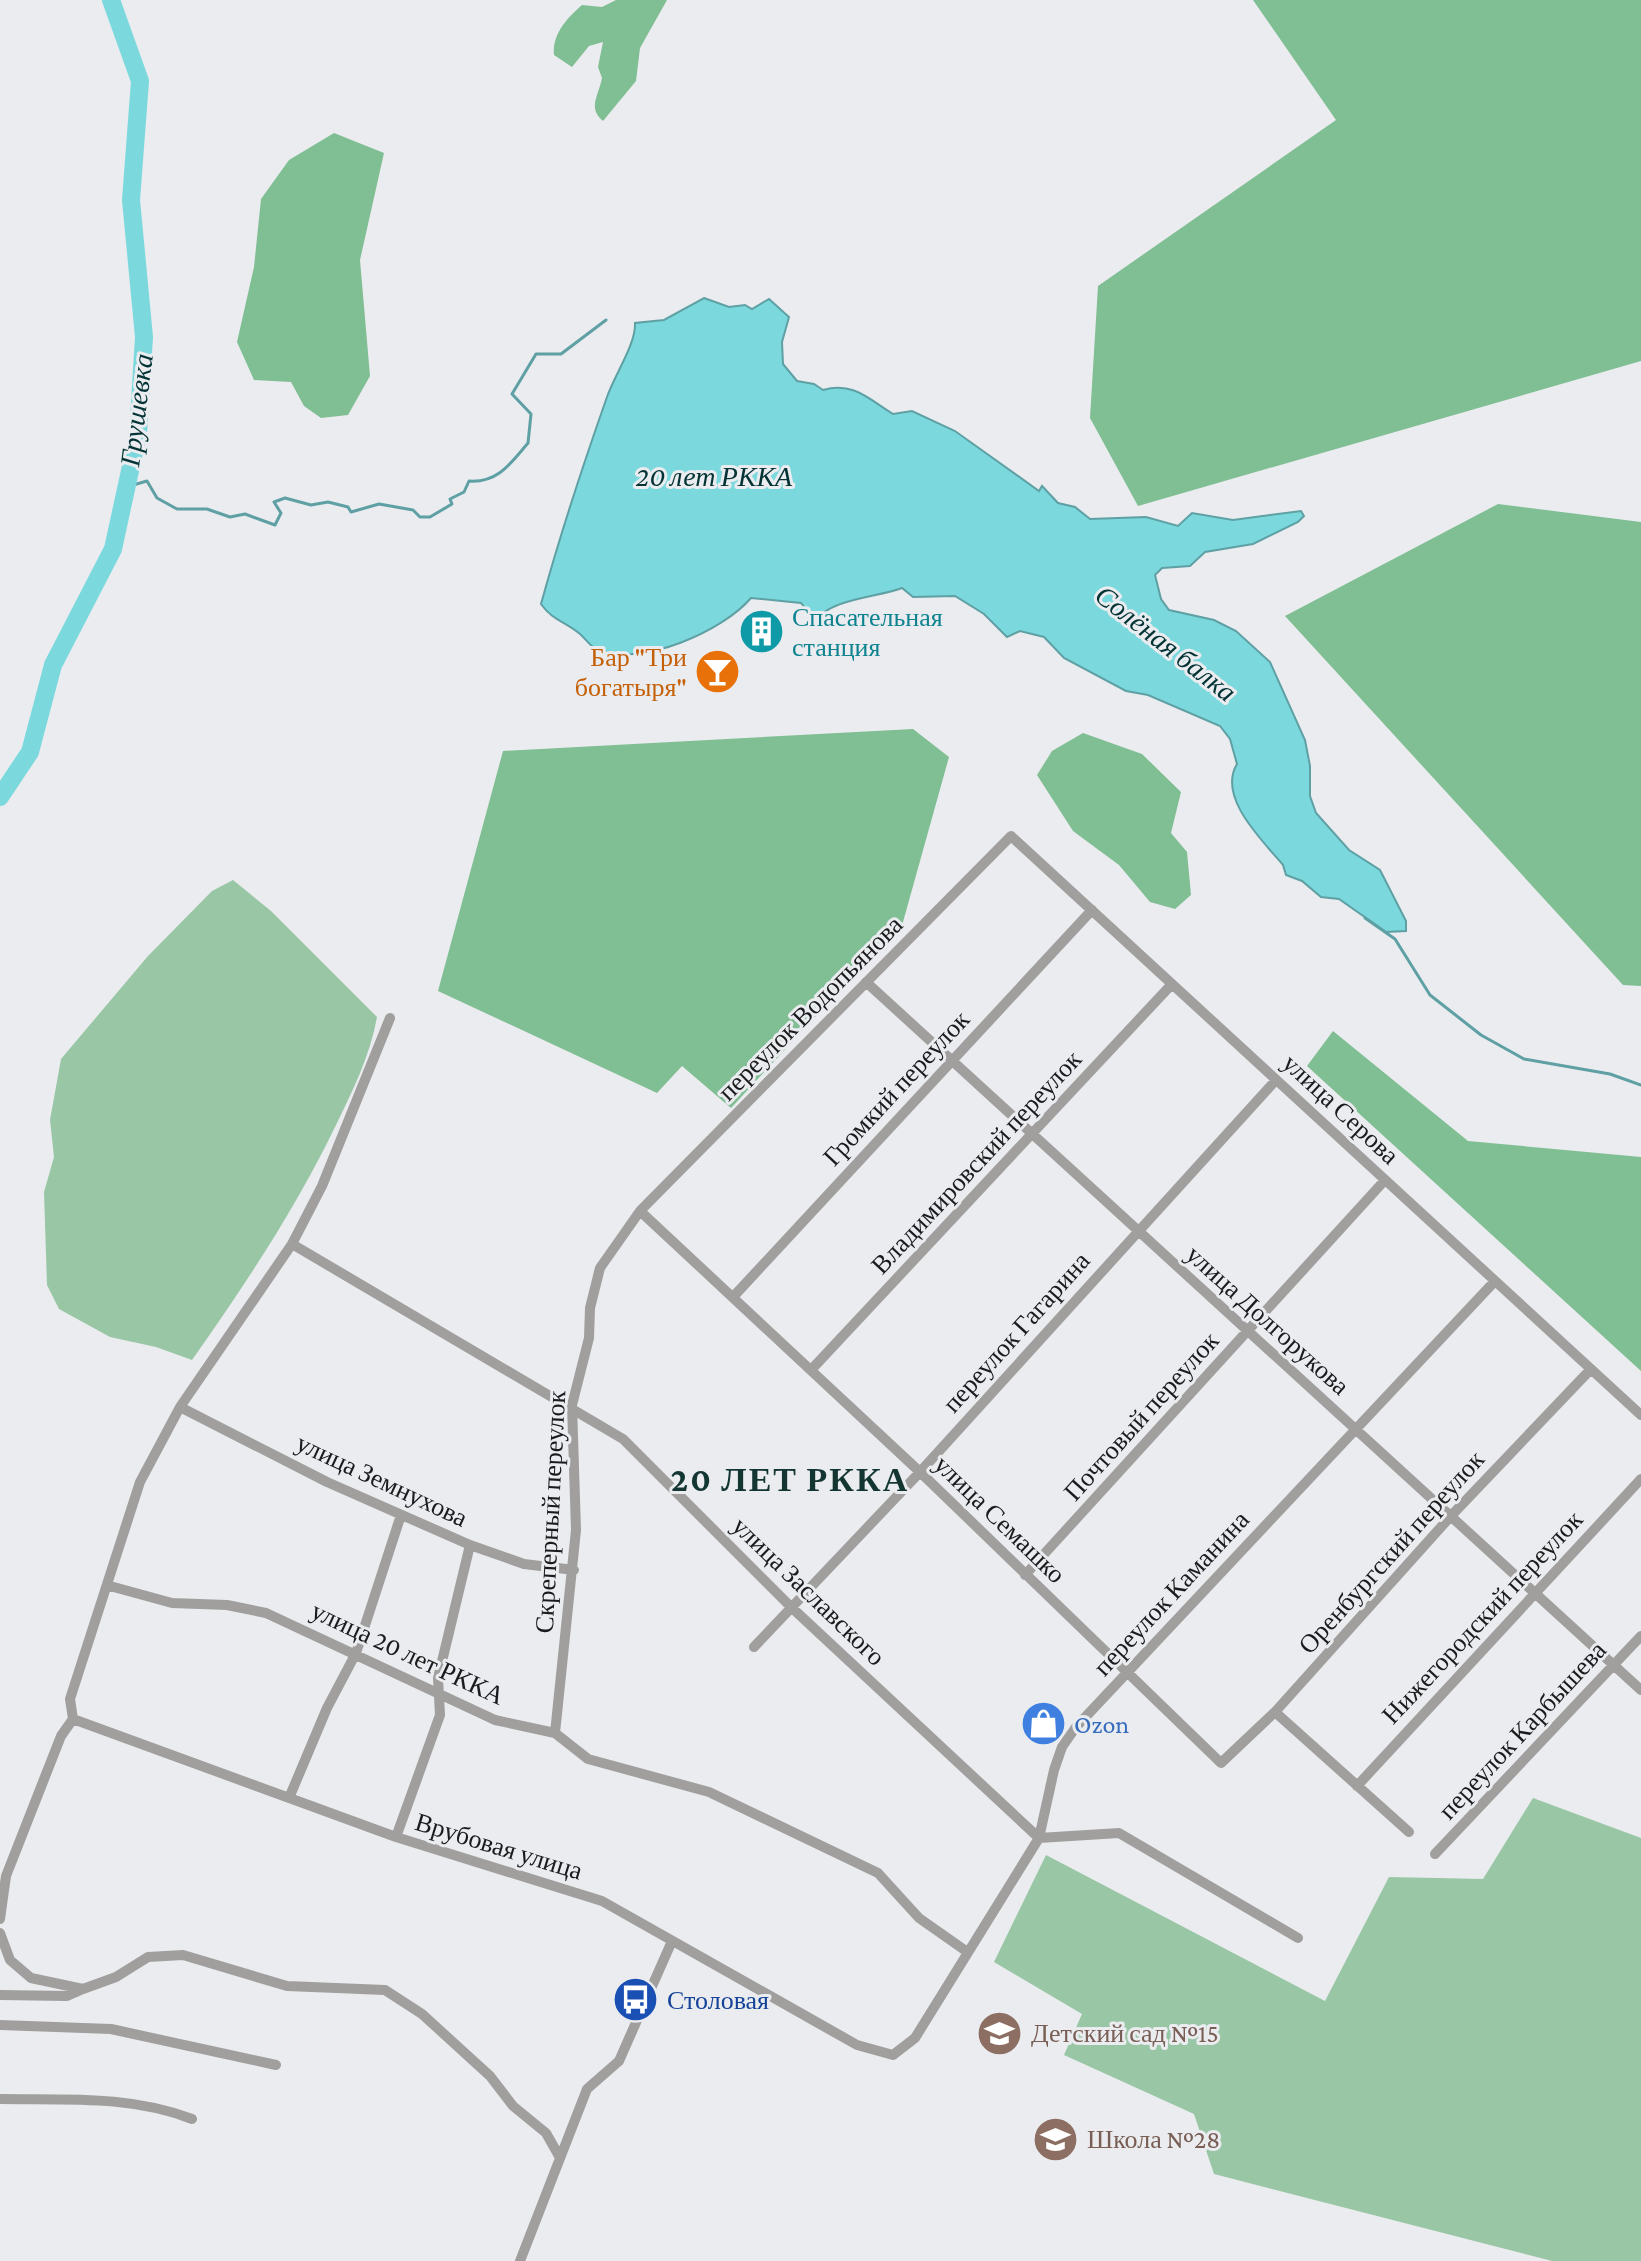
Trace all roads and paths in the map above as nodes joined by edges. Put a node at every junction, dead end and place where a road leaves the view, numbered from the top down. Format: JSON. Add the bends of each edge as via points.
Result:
{"nodes":[{"id":1,"x":1011,"y":836,"type":"joint"},
{"id":2,"x":1092,"y":910,"type":"junction"},
{"id":3,"x":866,"y":982,"type":"junction"},
{"id":4,"x":1172,"y":984,"type":"junction"},
{"id":5,"x":390,"y":1018,"type":"dead end"},
{"id":6,"x":951,"y":1060,"type":"junction"},
{"id":7,"x":1276,"y":1080,"type":"junction"},
{"id":8,"x":1032,"y":1134,"type":"junction"},
{"id":9,"x":1385,"y":1180,"type":"junction"},
{"id":10,"x":640,"y":1211,"type":"junction"},
{"id":11,"x":1138,"y":1231,"type":"junction"},
{"id":12,"x":292,"y":1244,"type":"junction"},
{"id":13,"x":1495,"y":1281,"type":"junction"},
{"id":14,"x":733,"y":1297,"type":"junction"},
{"id":15,"x":1248,"y":1331,"type":"junction"},
{"id":16,"x":1591,"y":1369,"type":"junction"},
{"id":17,"x":811,"y":1370,"type":"junction"},
{"id":18,"x":572,"y":1405,"type":"junction"},
{"id":19,"x":180,"y":1407,"type":"junction"},
{"id":20,"x":1641,"y":1415,"type":"edge"},
{"id":21,"x":1356,"y":1429,"type":"junction"},
{"id":22,"x":920,"y":1472,"type":"junction"},
{"id":23,"x":1641,"y":1479,"type":"edge"},
{"id":24,"x":401,"y":1515,"type":"junction"},
{"id":25,"x":1450,"y":1517,"type":"junction"},
{"id":26,"x":470,"y":1545,"type":"junction"},
{"id":27,"x":574,"y":1570,"type":"junction"},
{"id":28,"x":1025,"y":1575,"type":"junction"},
{"id":29,"x":110,"y":1586,"type":"junction"},
{"id":30,"x":1534,"y":1592,"type":"junction"},
{"id":31,"x":790,"y":1606,"type":"junction"},
{"id":32,"x":1641,"y":1636,"type":"edge"},
{"id":33,"x":754,"y":1647,"type":"dead end"},
{"id":34,"x":356,"y":1653,"type":"junction"},
{"id":35,"x":1613,"y":1665,"type":"junction"},
{"id":36,"x":1126,"y":1674,"type":"junction"},
{"id":37,"x":1641,"y":1690,"type":"edge"},
{"id":38,"x":440,"y":1695,"type":"junction"},
{"id":39,"x":1275,"y":1712,"type":"junction"},
{"id":40,"x":73,"y":1719,"type":"junction"},
{"id":41,"x":555,"y":1733,"type":"junction"},
{"id":42,"x":1221,"y":1763,"type":"joint"},
{"id":43,"x":1357,"y":1786,"type":"junction"},
{"id":44,"x":289,"y":1798,"type":"junction"},
{"id":45,"x":1409,"y":1832,"type":"dead end"},
{"id":46,"x":396,"y":1837,"type":"junction"},
{"id":47,"x":1039,"y":1838,"type":"junction"},
{"id":48,"x":1435,"y":1854,"type":"dead end"},
{"id":49,"x":3,"y":1878,"type":"edge"},
{"id":50,"x":0,"y":1919,"type":"edge"},
{"id":51,"x":0,"y":1933,"type":"edge"},
{"id":52,"x":1298,"y":1938,"type":"dead end"},
{"id":53,"x":672,"y":1941,"type":"junction"},
{"id":54,"x":966,"y":1951,"type":"junction"},
{"id":55,"x":83,"y":1989,"type":"junction"},
{"id":56,"x":0,"y":1995,"type":"edge"},
{"id":57,"x":0,"y":2025,"type":"edge"},
{"id":58,"x":893,"y":2055,"type":"joint"},
{"id":59,"x":276,"y":2065,"type":"dead end"},
{"id":60,"x":0,"y":2099,"type":"edge"},
{"id":61,"x":192,"y":2119,"type":"dead end"},
{"id":62,"x":559,"y":2156,"type":"junction"},
{"id":63,"x":520,"y":2261,"type":"edge"}],
"edges":[{"from":1,"to":2,"type":"street","name":"улица Серова"},
{"from":1,"to":3,"type":"street","name":"переулок Водопьянова"},
{"from":2,"to":4,"type":"street","name":"улица Серова"},
{"from":2,"to":6,"type":"street","name":"Громкий переулок"},
{"from":3,"to":6,"type":"street","name":"улица Долгорукова"},
{"from":3,"to":10,"type":"street","name":"переулок Водопьянова"},
{"from":4,"to":7,"type":"street","name":"улица Серова"},
{"from":4,"to":8,"type":"street","name":"Владимировский переулок"},
{"from":5,"to":12,"type":"street","via":[[322,1186]]},
{"from":6,"to":8,"type":"street","name":"улица Долгорукова"},
{"from":6,"to":14,"type":"street","name":"Громкий переулок"},
{"from":7,"to":9,"type":"street","name":"улица Серова"},
{"from":7,"to":11,"type":"street","name":"переулок Гагарина"},
{"from":8,"to":11,"type":"street","name":"улица Долгорукова"},
{"from":8,"to":17,"type":"street","name":"Владимировский переулок"},
{"from":9,"to":13,"type":"street","name":"улица Серова"},
{"from":9,"to":15,"type":"street","name":"Почтовый переулок"},
{"from":10,"to":14,"type":"street","name":"улица Семашко"},
{"from":10,"to":18,"type":"street","name":"Скреперный переулок","via":[[600,1268]]},
{"from":11,"to":15,"type":"street","name":"улица Долгорукова"},
{"from":11,"to":22,"type":"street","name":"переулок Гагарина"},
{"from":12,"to":18,"type":"street","name":"улица Заславского"},
{"from":12,"to":19,"type":"street"},
{"from":13,"to":16,"type":"street","name":"улица Серова"},
{"from":13,"to":21,"type":"street","name":"переулок Каманина"},
{"from":14,"to":17,"type":"street","name":"улица Семашко"},
{"from":15,"to":21,"type":"street","name":"улица Долгорукова"},
{"from":15,"to":28,"type":"street","name":"Почтовый переулок"},
{"from":16,"to":20,"type":"street","name":"улица Серова"},
{"from":16,"to":25,"type":"street","name":"Оренбургский переулок"},
{"from":17,"to":22,"type":"street","name":"улица Семашко"},
{"from":18,"to":27,"type":"street","name":"Скреперный переулок"},
{"from":18,"to":31,"type":"street","name":"улица Заславского","via":[[623,1439]]},
{"from":19,"to":24,"type":"street","name":"улица Земнухова"},
{"from":19,"to":29,"type":"street","via":[[140,1482]]},
{"from":21,"to":25,"type":"street","name":"улица Долгорукова"},
{"from":21,"to":36,"type":"street","name":"переулок Каманина"},
{"from":22,"to":28,"type":"street","name":"улица Семашко"},
{"from":22,"to":31,"type":"street","name":"переулок Гагарина"},
{"from":23,"to":30,"type":"street","name":"Нижегородский переулок"},
{"from":24,"to":26,"type":"street","name":"улица Земнухова"},
{"from":24,"to":34,"type":"street"},
{"from":25,"to":30,"type":"street","name":"улица Долгорукова"},
{"from":25,"to":39,"type":"street","name":"Оренбургский переулок"},
{"from":26,"to":27,"type":"street","name":"улица Земнухова","via":[[524,1564]]},
{"from":26,"to":38,"type":"street","via":[[438,1678]]},
{"from":27,"to":41,"type":"street","name":"Скреперный переулок"},
{"from":28,"to":36,"type":"street","name":"улица Семашко"},
{"from":29,"to":34,"type":"street","name":"улица 20 лет РККА","via":[[172,1603],[266,1613]]},
{"from":29,"to":40,"type":"street","via":[[70,1699]]},
{"from":30,"to":35,"type":"street","name":"улица Долгорукова"},
{"from":30,"to":43,"type":"street","name":"Нижегородский переулок"},
{"from":31,"to":33,"type":"street","name":"переулок Гагарина"},
{"from":31,"to":47,"type":"street","name":"улица Заславского"},
{"from":32,"to":35,"type":"street","name":"переулок Карбышева"},
{"from":34,"to":38,"type":"street","name":"улица 20 лет РККА"},
{"from":34,"to":44,"type":"street"},
{"from":35,"to":37,"type":"street","name":"улица Долгорукова"},
{"from":35,"to":48,"type":"street","name":"переулок Карбышева"},
{"from":36,"to":42,"type":"street","name":"улица Семашко"},
{"from":36,"to":47,"type":"street","name":"переулок Каманина","via":[[1062,1747]]},
{"from":38,"to":41,"type":"street","name":"улица 20 лет РККА","via":[[495,1720]]},
{"from":38,"to":46,"type":"street","via":[[440,1715]]},
{"from":39,"to":42,"type":"street","name":"Оренбургский переулок"},
{"from":39,"to":43,"type":"street"},
{"from":40,"to":44,"type":"street","name":"Врубовая улица"},
{"from":40,"to":49,"type":"street","via":[[61,1736]]},
{"from":41,"to":54,"type":"street","name":"улица 20 лет РККА","via":[[588,1759],[709,1792],[878,1873],[919,1918]]},
{"from":43,"to":45,"type":"street"},
{"from":44,"to":46,"type":"street","name":"Врубовая улица"},
{"from":46,"to":53,"type":"street","name":"Врубовая улица","via":[[602,1901]]},
{"from":47,"to":52,"type":"street","via":[[1119,1833]]},
{"from":47,"to":54,"type":"street","name":"переулок Каманина"},
{"from":49,"to":50,"type":"street"},
{"from":51,"to":55,"type":"street","via":[[10,1960],[31,1978]]},
{"from":53,"to":58,"type":"street","name":"Врубовая улица","via":[[857,2045]]},
{"from":53,"to":62,"type":"street","via":[[619,2061],[587,2089]]},
{"from":54,"to":58,"type":"street","name":"переулок Каманина","via":[[915,2038]]},
{"from":55,"to":56,"type":"street","via":[[67,1996]]},
{"from":55,"to":62,"type":"street","via":[[148,1957],[183,1955],[287,1986],[385,1990],[422,2014],[490,2076],[513,2106],[546,2133]]},
{"from":57,"to":59,"type":"street","via":[[111,2029]]},
{"from":60,"to":61,"type":"street","via":[[82,2099],[166,2109]]},
{"from":62,"to":63,"type":"street"}]}
